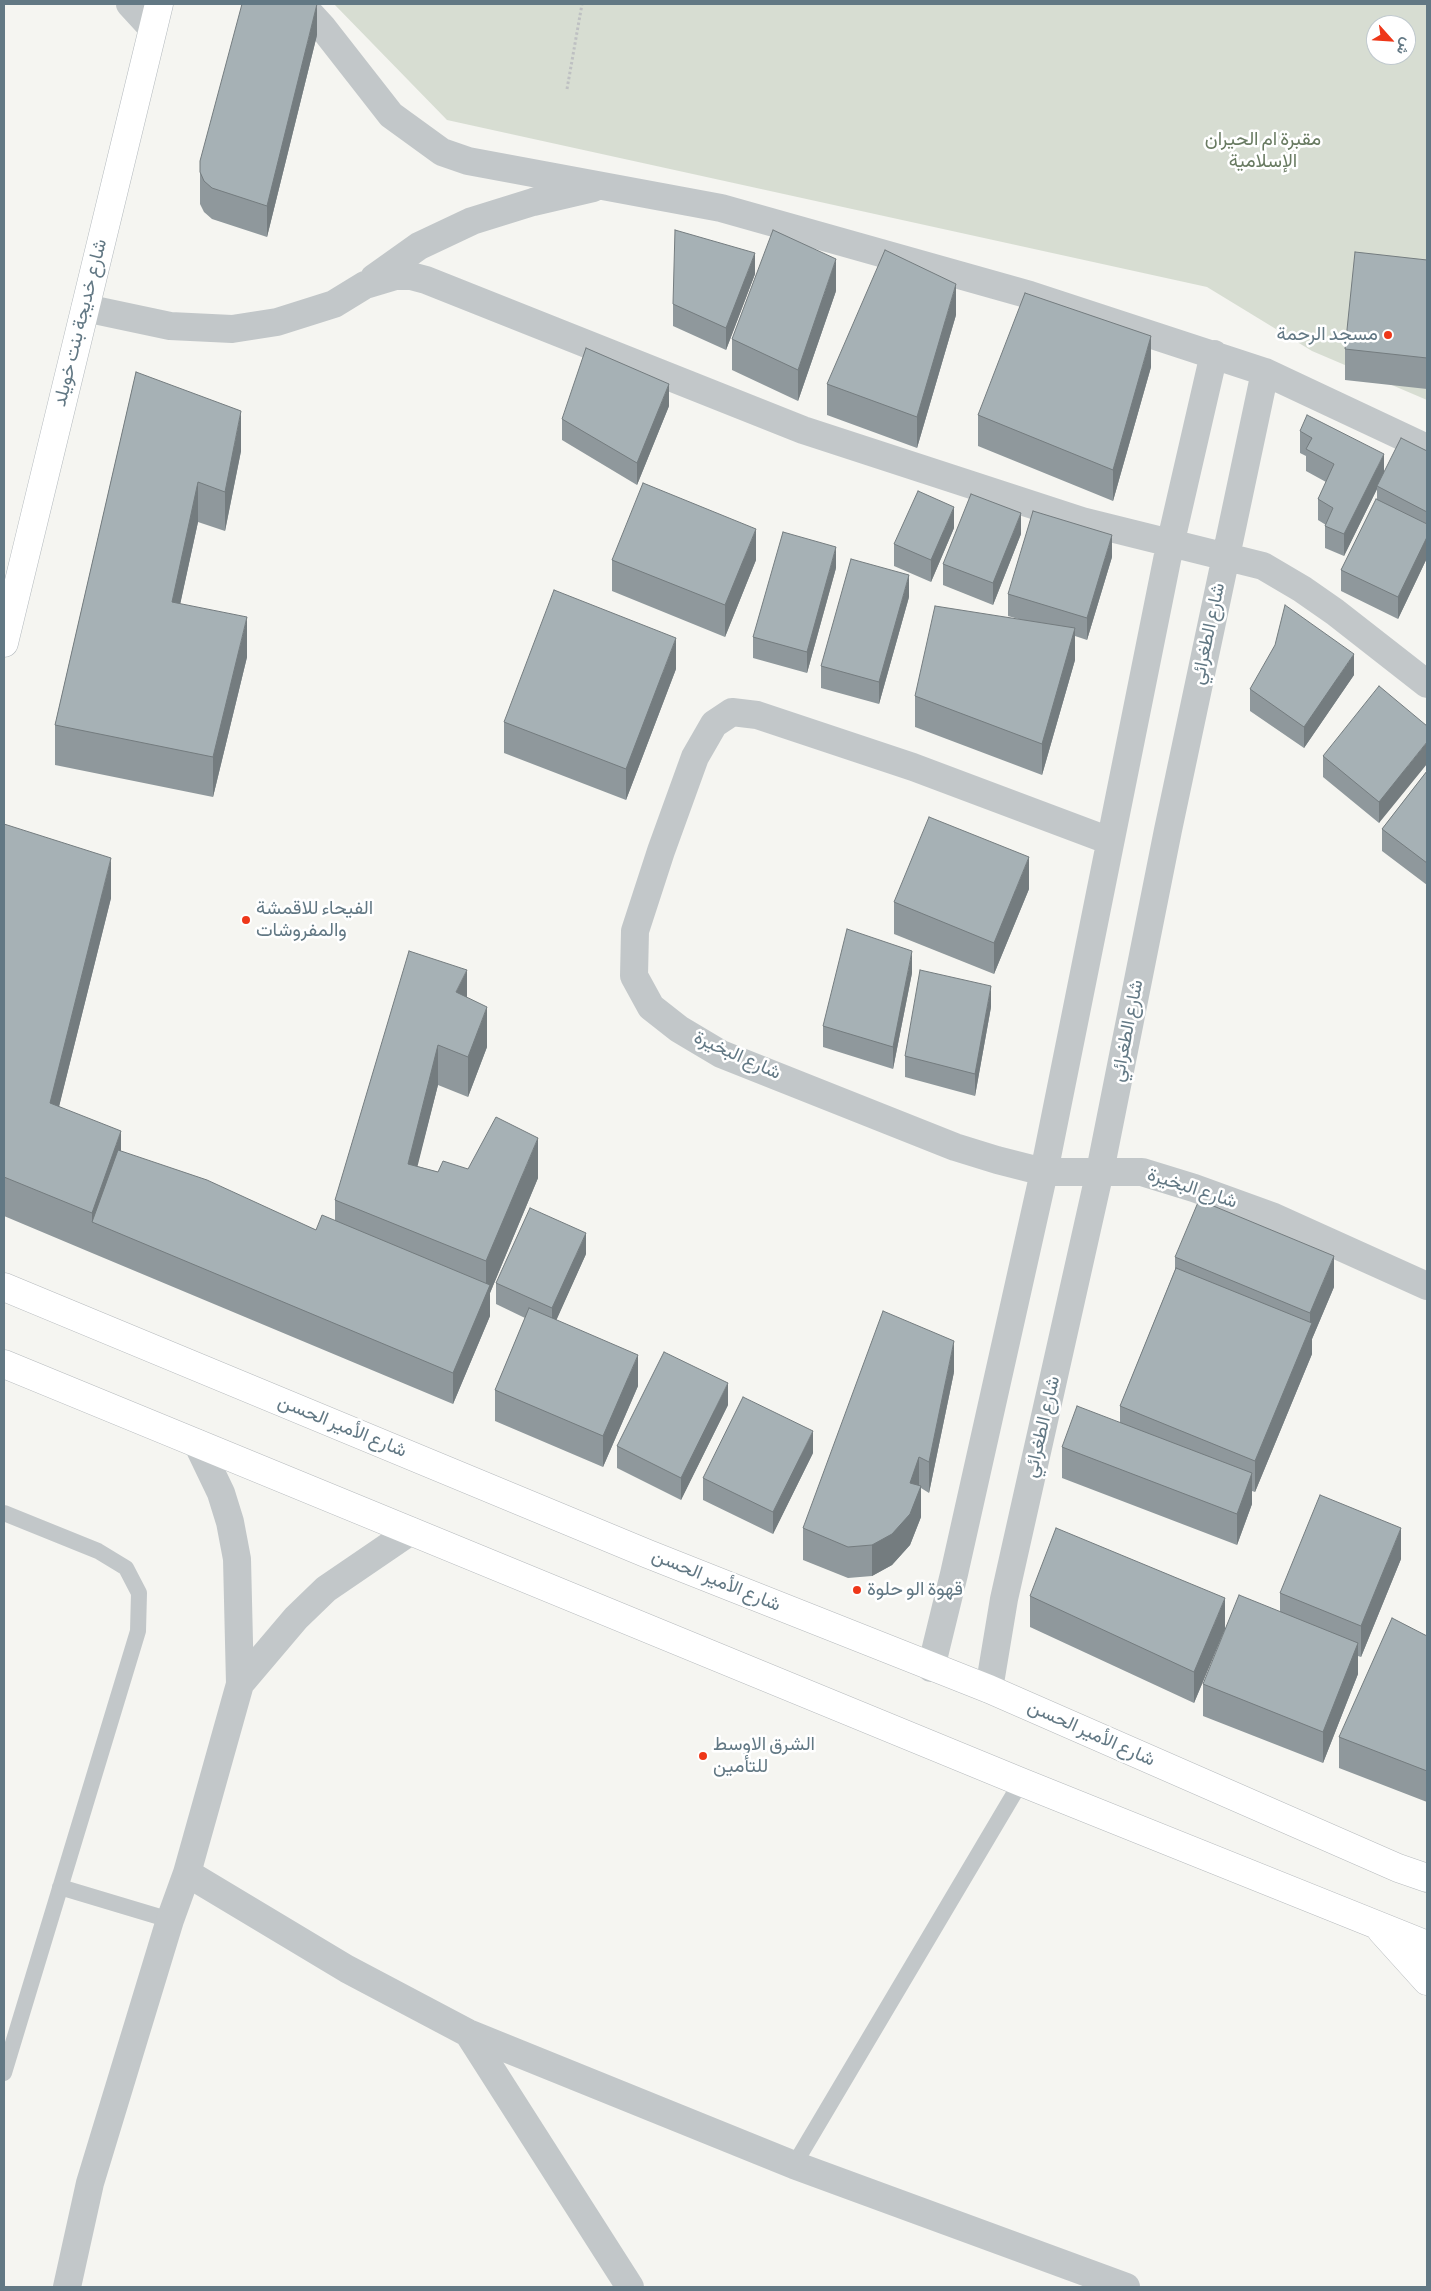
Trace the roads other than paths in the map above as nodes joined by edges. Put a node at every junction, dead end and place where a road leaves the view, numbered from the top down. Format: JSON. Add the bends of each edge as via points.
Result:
{"nodes":[{"id":1,"x":130,"y":4,"type":"edge"},
{"id":2,"x":301,"y":4,"type":"edge"},
{"id":3,"x":156,"y":16,"type":"edge"},
{"id":4,"x":603,"y":186,"type":"junction"},
{"id":5,"x":365,"y":285,"type":"junction"},
{"id":6,"x":85,"y":308,"type":"junction"},
{"id":7,"x":1214,"y":354,"type":"junction"},
{"id":8,"x":1265,"y":372,"type":"junction"},
{"id":9,"x":1427,"y":448,"type":"edge"},
{"id":10,"x":1170,"y":544,"type":"junction"},
{"id":11,"x":1225,"y":555,"type":"junction"},
{"id":12,"x":4,"y":643,"type":"edge"},
{"id":13,"x":1427,"y":684,"type":"edge"},
{"id":14,"x":1110,"y":841,"type":"junction"},
{"id":15,"x":1100,"y":1171,"type":"junction"},
{"id":16,"x":1044,"y":1172,"type":"junction"},
{"id":17,"x":1427,"y":1286,"type":"edge"},
{"id":18,"x":4,"y":1288,"type":"edge"},
{"id":19,"x":4,"y":1364,"type":"edge"},
{"id":20,"x":197,"y":1443,"type":"junction"},
{"id":21,"x":4,"y":1513,"type":"edge"},
{"id":22,"x":411,"y":1531,"type":"junction"},
{"id":23,"x":931,"y":1668,"type":"junction"},
{"id":24,"x":240,"y":1684,"type":"junction"},
{"id":25,"x":989,"y":1689,"type":"junction"},
{"id":26,"x":1020,"y":1782,"type":"junction"},
{"id":27,"x":1427,"y":1862,"type":"edge"},
{"id":28,"x":1398,"y":1868,"type":"junction"},
{"id":29,"x":187,"y":1873,"type":"junction"},
{"id":30,"x":1427,"y":1878,"type":"edge"},
{"id":31,"x":60,"y":1887,"type":"junction"},
{"id":32,"x":170,"y":1920,"type":"junction"},
{"id":33,"x":1375,"y":1924,"type":"junction"},
{"id":34,"x":1427,"y":1945,"type":"edge"},
{"id":35,"x":1427,"y":1981,"type":"edge"},
{"id":36,"x":468,"y":2033,"type":"junction"},
{"id":37,"x":4,"y":2073,"type":"edge"},
{"id":38,"x":794,"y":2164,"type":"junction"},
{"id":39,"x":67,"y":2287,"type":"edge"},
{"id":40,"x":630,"y":2287,"type":"edge"},
{"id":41,"x":1126,"y":2287,"type":"edge"}],
"edges":[{"from":1,"to":3,"type":"street"},
{"from":2,"to":4,"type":"street","via":[[391,115],[442,152],[468,161]]},
{"from":3,"to":6,"type":"main road","name":"شارع خديجة بنت خويلد"},
{"from":4,"to":5,"type":"street","via":[[533,202],[472,221],[418,246]]},
{"from":4,"to":7,"type":"street","via":[[730,211],[1030,295]]},
{"from":5,"to":6,"type":"street","via":[[334,304],[278,322],[232,329],[170,326]]},
{"from":5,"to":10,"type":"street","via":[[394,276],[426,280],[803,430],[1073,518]]},
{"from":6,"to":12,"type":"main road","name":"شارع خديجة بنت خويلد"},
{"from":7,"to":8,"type":"street"},
{"from":7,"to":10,"type":"street"},
{"from":8,"to":9,"type":"street"},
{"from":8,"to":11,"type":"street","name":"شارع الطغرائي"},
{"from":10,"to":11,"type":"street"},
{"from":10,"to":14,"type":"street"},
{"from":11,"to":13,"type":"street","via":[[1263,566],[1302,589]]},
{"from":11,"to":15,"type":"street","name":"شارع الطغرائي"},
{"from":14,"to":16,"type":"street"},
{"from":14,"to":16,"type":"street","name":"شارع البخيرة","via":[[913,767],[757,715],[732,712],[714,724],[694,757],[635,931],[634,976],[651,1007],[678,1029],[721,1054],[955,1147]]},
{"from":15,"to":16,"type":"street","name":"شارع البخيرة"},
{"from":15,"to":17,"type":"street","name":"شارع البخيرة","via":[[1142,1172],[1194,1188],[1274,1217]]},
{"from":15,"to":25,"type":"street","name":"شارع الطغرائي","via":[[1004,1599]]},
{"from":16,"to":23,"type":"street"},
{"from":18,"to":23,"type":"main road","name":"شارع الأمير الحسن"},
{"from":19,"to":20,"type":"main road"},
{"from":20,"to":22,"type":"main road"},
{"from":20,"to":24,"type":"street","via":[[221,1493],[238,1559]]},
{"from":21,"to":31,"type":"lane","via":[[98,1551],[126,1568],[139,1593],[138,1631]]},
{"from":22,"to":24,"type":"street","via":[[326,1588]]},
{"from":22,"to":26,"type":"main road"},
{"from":23,"to":25,"type":"main road","name":"شارع الأمير الحسن"},
{"from":24,"to":29,"type":"street"},
{"from":25,"to":28,"type":"main road","name":"شارع الأمير الحسن"},
{"from":26,"to":33,"type":"main road"},
{"from":26,"to":38,"type":"lane"},
{"from":27,"to":28,"type":"main road"},
{"from":28,"to":30,"type":"main road","name":"شارع الأمير الحسن"},
{"from":29,"to":32,"type":"street"},
{"from":29,"to":36,"type":"street","via":[[348,1969]]},
{"from":31,"to":32,"type":"lane"},
{"from":31,"to":37,"type":"lane"},
{"from":32,"to":39,"type":"street","via":[[90,2183]]},
{"from":33,"to":34,"type":"main road"},
{"from":33,"to":35,"type":"main road"},
{"from":36,"to":38,"type":"street"},
{"from":36,"to":40,"type":"street"},
{"from":38,"to":41,"type":"street"}]}
